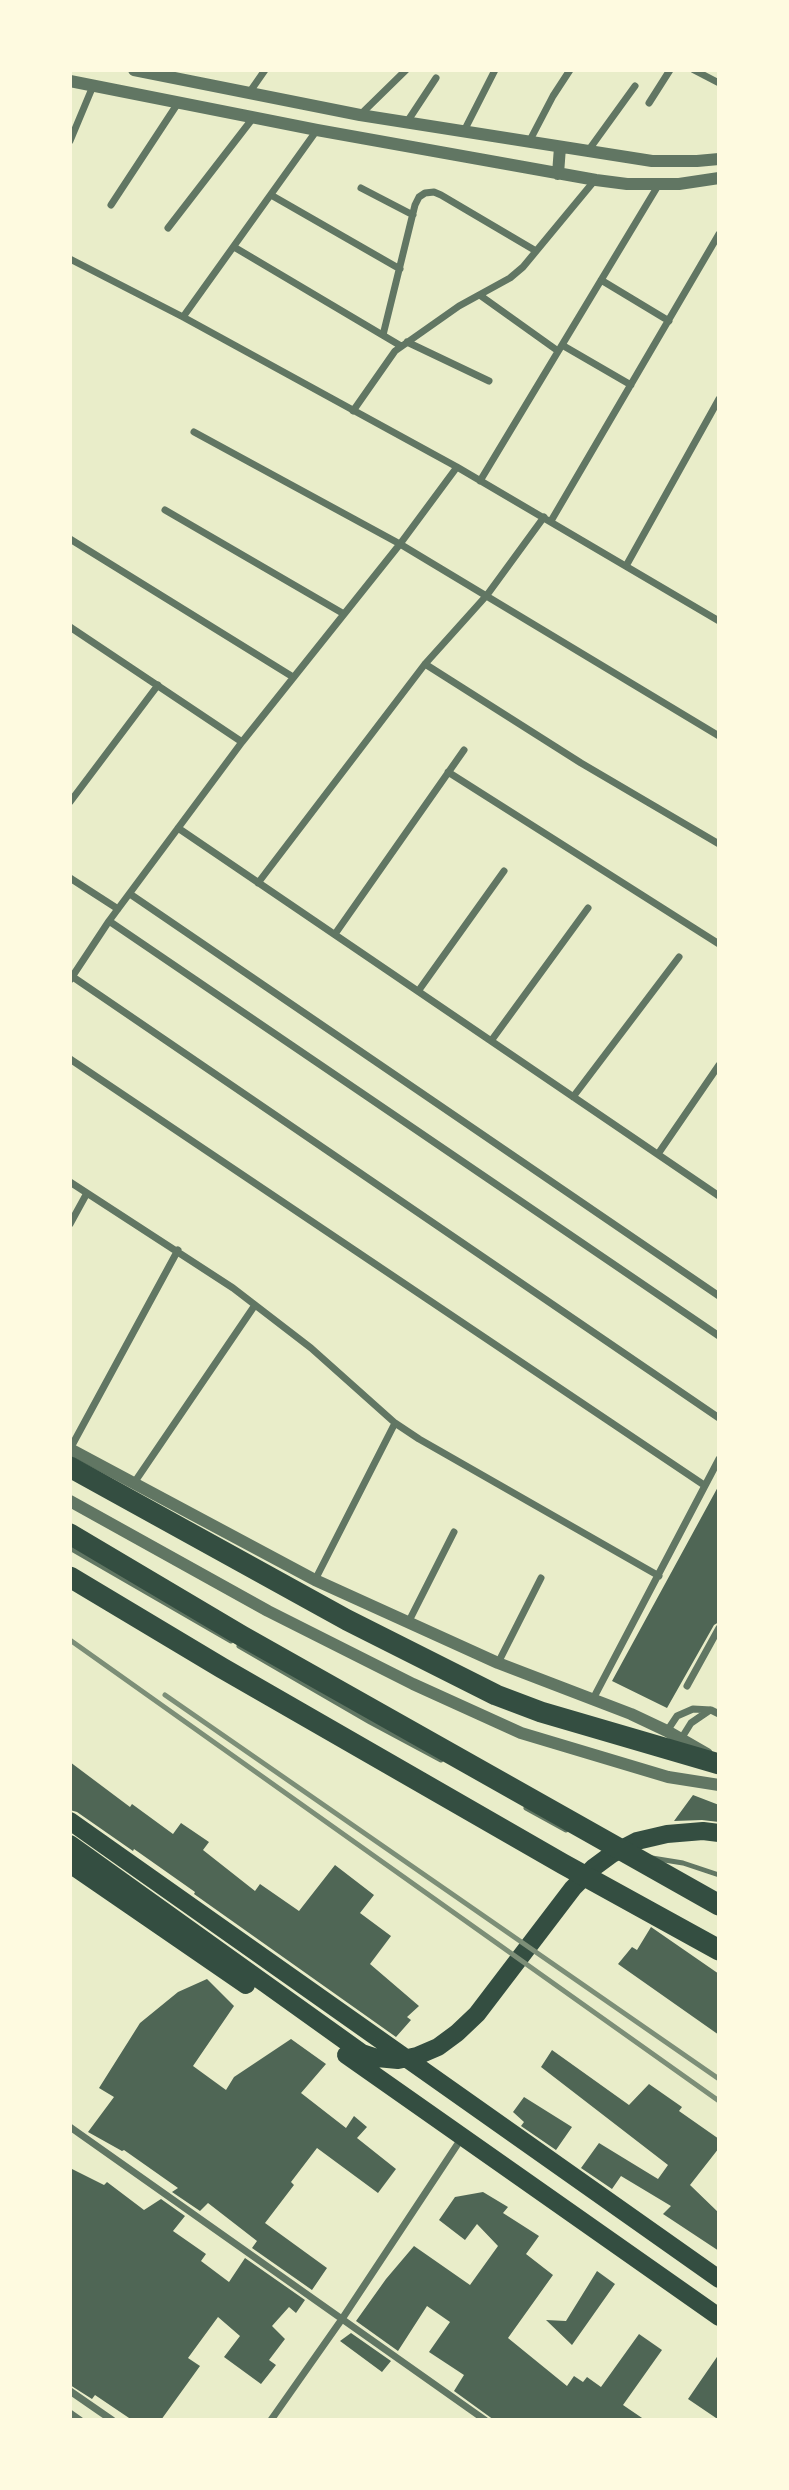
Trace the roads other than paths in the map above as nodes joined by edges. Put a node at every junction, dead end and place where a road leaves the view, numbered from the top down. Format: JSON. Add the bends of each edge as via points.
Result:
{"nodes":[{"id":1,"x":134,"y":70,"type":"edge"},
{"id":2,"x":265,"y":70,"type":"edge"},
{"id":3,"x":406,"y":70,"type":"edge"},
{"id":4,"x":495,"y":70,"type":"edge"},
{"id":5,"x":570,"y":70,"type":"edge"},
{"id":6,"x":670,"y":70,"type":"edge"},
{"id":7,"x":694,"y":70,"type":"edge"},
{"id":8,"x":150,"y":71,"type":"edge"},
{"id":9,"x":436,"y":78,"type":"dead end"},
{"id":10,"x":70,"y":81,"type":"edge"},
{"id":11,"x":719,"y":83,"type":"edge"},
{"id":12,"x":93,"y":86,"type":"junction"},
{"id":13,"x":635,"y":86,"type":"dead end"},
{"id":14,"x":248,"y":93,"type":"junction"},
{"id":15,"x":178,"y":103,"type":"junction"},
{"id":16,"x":649,"y":103,"type":"dead end"},
{"id":17,"x":360,"y":115,"type":"junction"},
{"id":18,"x":253,"y":118,"type":"junction"},
{"id":19,"x":407,"y":122,"type":"junction"},
{"id":20,"x":317,"y":130,"type":"junction"},
{"id":21,"x":464,"y":131,"type":"junction"},
{"id":22,"x":70,"y":141,"type":"edge"},
{"id":23,"x":529,"y":142,"type":"junction"},
{"id":24,"x":560,"y":147,"type":"junction"},
{"id":25,"x":588,"y":151,"type":"junction"},
{"id":26,"x":719,"y":159,"type":"edge"},
{"id":27,"x":558,"y":174,"type":"junction"},
{"id":28,"x":719,"y":178,"type":"edge"},
{"id":29,"x":596,"y":180,"type":"junction"},
{"id":30,"x":659,"y":184,"type":"junction"},
{"id":31,"x":362,"y":188,"type":"dead end"},
{"id":32,"x":271,"y":195,"type":"junction"},
{"id":33,"x":111,"y":205,"type":"dead end"},
{"id":34,"x":413,"y":215,"type":"junction"},
{"id":35,"x":168,"y":228,"type":"dead end"},
{"id":36,"x":719,"y":234,"type":"edge"},
{"id":37,"x":233,"y":247,"type":"junction"},
{"id":38,"x":536,"y":251,"type":"junction"},
{"id":39,"x":70,"y":259,"type":"edge"},
{"id":40,"x":400,"y":269,"type":"junction"},
{"id":41,"x":601,"y":280,"type":"junction"},
{"id":42,"x":481,"y":296,"type":"junction"},
{"id":43,"x":183,"y":317,"type":"junction"},
{"id":44,"x":669,"y":321,"type":"junction"},
{"id":45,"x":383,"y":335,"type":"junction"},
{"id":46,"x":404,"y":344,"type":"junction"},
{"id":47,"x":560,"y":348,"type":"junction"},
{"id":48,"x":489,"y":381,"type":"dead end"},
{"id":49,"x":631,"y":385,"type":"junction"},
{"id":50,"x":719,"y":399,"type":"edge"},
{"id":51,"x":353,"y":411,"type":"junction"},
{"id":52,"x":194,"y":432,"type":"dead end"},
{"id":53,"x":457,"y":467,"type":"junction"},
{"id":54,"x":480,"y":481,"type":"junction"},
{"id":55,"x":165,"y":510,"type":"dead end"},
{"id":56,"x":548,"y":519,"type":"junction"},
{"id":57,"x":70,"y":538,"type":"edge"},
{"id":58,"x":400,"y":544,"type":"junction"},
{"id":59,"x":626,"y":566,"type":"junction"},
{"id":60,"x":487,"y":595,"type":"junction"},
{"id":61,"x":344,"y":614,"type":"junction"},
{"id":62,"x":719,"y":621,"type":"edge"},
{"id":63,"x":73,"y":629,"type":"edge"},
{"id":64,"x":70,"y":639,"type":"edge"},
{"id":65,"x":425,"y":664,"type":"junction"},
{"id":66,"x":293,"y":677,"type":"junction"},
{"id":67,"x":158,"y":685,"type":"junction"},
{"id":68,"x":719,"y":736,"type":"edge"},
{"id":69,"x":242,"y":742,"type":"junction"},
{"id":70,"x":464,"y":750,"type":"dead end"},
{"id":71,"x":448,"y":772,"type":"junction"},
{"id":72,"x":70,"y":802,"type":"edge"},
{"id":73,"x":178,"y":828,"type":"junction"},
{"id":74,"x":719,"y":845,"type":"edge"},
{"id":75,"x":504,"y":871,"type":"dead end"},
{"id":76,"x":70,"y":878,"type":"edge"},
{"id":77,"x":258,"y":883,"type":"junction"},
{"id":78,"x":130,"y":894,"type":"junction"},
{"id":79,"x":587,"y":908,"type":"dead end"},
{"id":80,"x":118,"y":909,"type":"junction"},
{"id":81,"x":109,"y":921,"type":"junction"},
{"id":82,"x":335,"y":934,"type":"junction"},
{"id":83,"x":719,"y":944,"type":"edge"},
{"id":84,"x":679,"y":957,"type":"dead end"},
{"id":85,"x":71,"y":978,"type":"edge"},
{"id":86,"x":419,"y":990,"type":"junction"},
{"id":87,"x":491,"y":1041,"type":"junction"},
{"id":88,"x":70,"y":1059,"type":"edge"},
{"id":89,"x":719,"y":1065,"type":"edge"},
{"id":90,"x":573,"y":1097,"type":"junction"},
{"id":91,"x":658,"y":1154,"type":"junction"},
{"id":92,"x":70,"y":1182,"type":"edge"},
{"id":93,"x":88,"y":1193,"type":"junction"},
{"id":94,"x":719,"y":1196,"type":"edge"},
{"id":95,"x":70,"y":1224,"type":"edge"},
{"id":96,"x":177,"y":1250,"type":"junction"},
{"id":97,"x":719,"y":1297,"type":"edge"},
{"id":98,"x":255,"y":1305,"type":"junction"},
{"id":99,"x":719,"y":1336,"type":"edge"},
{"id":100,"x":719,"y":1418,"type":"edge"},
{"id":101,"x":395,"y":1423,"type":"junction"},
{"id":102,"x":70,"y":1449,"type":"edge"},
{"id":103,"x":719,"y":1459,"type":"edge"},
{"id":104,"x":70,"y":1467,"type":"edge"},
{"id":105,"x":134,"y":1483,"type":"junction"},
{"id":106,"x":704,"y":1485,"type":"junction"},
{"id":107,"x":70,"y":1501,"type":"edge"},
{"id":108,"x":454,"y":1532,"type":"dead end"},
{"id":109,"x":70,"y":1534,"type":"edge"},
{"id":110,"x":70,"y":1548,"type":"edge"},
{"id":111,"x":659,"y":1576,"type":"junction"},
{"id":112,"x":70,"y":1577,"type":"edge"},
{"id":113,"x":541,"y":1578,"type":"dead end"},
{"id":114,"x":315,"y":1580,"type":"junction"},
{"id":115,"x":409,"y":1621,"type":"junction"},
{"id":116,"x":719,"y":1628,"type":"edge"},
{"id":117,"x":498,"y":1663,"type":"junction"},
{"id":118,"x":687,"y":1686,"type":"dead end"},
{"id":119,"x":593,"y":1699,"type":"junction"},
{"id":120,"x":711,"y":1710,"type":"junction"},
{"id":121,"x":719,"y":1714,"type":"edge"},
{"id":122,"x":667,"y":1731,"type":"junction"},
{"id":123,"x":681,"y":1739,"type":"junction"},
{"id":124,"x":719,"y":1762,"type":"edge"},
{"id":125,"x":449,"y":1765,"type":"dead end"},
{"id":126,"x":719,"y":1785,"type":"edge"},
{"id":127,"x":520,"y":1804,"type":"dead end"},
{"id":128,"x":70,"y":1821,"type":"edge"},
{"id":129,"x":568,"y":1831,"type":"dead end"},
{"id":130,"x":719,"y":1833,"type":"edge"},
{"id":131,"x":590,"y":1840,"type":"dead end"},
{"id":132,"x":70,"y":1844,"type":"edge"},
{"id":133,"x":70,"y":1864,"type":"edge"},
{"id":134,"x":719,"y":1875,"type":"edge"},
{"id":135,"x":719,"y":1905,"type":"edge"},
{"id":136,"x":719,"y":1950,"type":"edge"},
{"id":137,"x":70,"y":2127,"type":"edge"},
{"id":138,"x":463,"y":2135,"type":"junction"},
{"id":139,"x":719,"y":2279,"type":"edge"},
{"id":140,"x":719,"y":2317,"type":"edge"},
{"id":141,"x":342,"y":2319,"type":"junction"},
{"id":142,"x":70,"y":2391,"type":"edge"},
{"id":143,"x":70,"y":2413,"type":"edge"},
{"id":144,"x":80,"y":2420,"type":"edge"},
{"id":145,"x":112,"y":2420,"type":"edge"},
{"id":146,"x":271,"y":2420,"type":"edge"},
{"id":147,"x":485,"y":2420,"type":"edge"}],
"edges":[{"from":1,"to":8,"type":"street"},
{"from":2,"to":14,"type":"street"},
{"from":3,"to":17,"type":"street"},
{"from":4,"to":21,"type":"street"},
{"from":5,"to":23,"type":"street"},
{"from":6,"to":16,"type":"street"},
{"from":7,"to":11,"type":"street"},
{"from":8,"to":14,"type":"street"},
{"from":9,"to":19,"type":"street"},
{"from":10,"to":12,"type":"street"},
{"from":12,"to":15,"type":"street"},
{"from":12,"to":22,"type":"street"},
{"from":13,"to":25,"type":"street"},
{"from":14,"to":17,"type":"street"},
{"from":15,"to":18,"type":"street"},
{"from":15,"to":33,"type":"street"},
{"from":17,"to":19,"type":"street"},
{"from":18,"to":20,"type":"street"},
{"from":18,"to":35,"type":"street"},
{"from":19,"to":21,"type":"street"},
{"from":20,"to":27,"type":"street"},
{"from":20,"to":32,"type":"street"},
{"from":21,"to":23,"type":"street"},
{"from":23,"to":24,"type":"street"},
{"from":24,"to":25,"type":"street"},
{"from":24,"to":27,"type":"street"},
{"from":25,"to":26,"type":"street","via":[[652,161]]},
{"from":27,"to":29,"type":"street"},
{"from":28,"to":30,"type":"street"},
{"from":29,"to":30,"type":"street"},
{"from":29,"to":38,"type":"street"},
{"from":30,"to":41,"type":"street"},
{"from":31,"to":34,"type":"street"},
{"from":32,"to":37,"type":"street"},
{"from":32,"to":40,"type":"street"},
{"from":34,"to":38,"type":"street","via":[[419,197],[434,192]]},
{"from":34,"to":40,"type":"street"},
{"from":36,"to":44,"type":"street"},
{"from":37,"to":43,"type":"street"},
{"from":37,"to":45,"type":"street"},
{"from":38,"to":42,"type":"street","via":[[510,278]]},
{"from":39,"to":43,"type":"street"},
{"from":40,"to":45,"type":"street"},
{"from":41,"to":44,"type":"street"},
{"from":41,"to":47,"type":"street"},
{"from":42,"to":46,"type":"street"},
{"from":42,"to":47,"type":"street"},
{"from":43,"to":51,"type":"street"},
{"from":44,"to":49,"type":"street"},
{"from":45,"to":46,"type":"street"},
{"from":46,"to":48,"type":"street"},
{"from":46,"to":51,"type":"street","via":[[386,360]]},
{"from":47,"to":49,"type":"street"},
{"from":47,"to":54,"type":"street"},
{"from":49,"to":56,"type":"street"},
{"from":50,"to":59,"type":"street"},
{"from":51,"to":53,"type":"street"},
{"from":52,"to":58,"type":"street"},
{"from":53,"to":54,"type":"street"},
{"from":53,"to":58,"type":"street"},
{"from":54,"to":56,"type":"street"},
{"from":55,"to":61,"type":"street"},
{"from":56,"to":59,"type":"street"},
{"from":56,"to":60,"type":"street"},
{"from":57,"to":66,"type":"street"},
{"from":58,"to":60,"type":"street"},
{"from":58,"to":61,"type":"street"},
{"from":59,"to":62,"type":"street"},
{"from":60,"to":65,"type":"street"},
{"from":60,"to":68,"type":"street"},
{"from":61,"to":66,"type":"street"},
{"from":63,"to":64,"type":"street"},
{"from":63,"to":67,"type":"street"},
{"from":65,"to":74,"type":"street"},
{"from":65,"to":77,"type":"street"},
{"from":66,"to":69,"type":"street"},
{"from":67,"to":69,"type":"street"},
{"from":67,"to":72,"type":"street"},
{"from":69,"to":73,"type":"street"},
{"from":70,"to":71,"type":"street"},
{"from":71,"to":82,"type":"street"},
{"from":71,"to":83,"type":"street"},
{"from":73,"to":77,"type":"street"},
{"from":73,"to":78,"type":"street"},
{"from":75,"to":86,"type":"street"},
{"from":76,"to":80,"type":"street"},
{"from":77,"to":82,"type":"street"},
{"from":78,"to":80,"type":"street"},
{"from":78,"to":97,"type":"street"},
{"from":79,"to":87,"type":"street"},
{"from":80,"to":81,"type":"street"},
{"from":81,"to":85,"type":"street"},
{"from":81,"to":99,"type":"street"},
{"from":82,"to":86,"type":"street"},
{"from":84,"to":90,"type":"street"},
{"from":85,"to":100,"type":"street"},
{"from":86,"to":87,"type":"street"},
{"from":87,"to":90,"type":"street"},
{"from":88,"to":106,"type":"street"},
{"from":89,"to":91,"type":"street"},
{"from":90,"to":91,"type":"street"},
{"from":91,"to":94,"type":"street"},
{"from":92,"to":93,"type":"street"},
{"from":93,"to":95,"type":"street"},
{"from":93,"to":96,"type":"street"},
{"from":96,"to":98,"type":"street"},
{"from":96,"to":102,"type":"street"},
{"from":98,"to":101,"type":"street"},
{"from":98,"to":105,"type":"street"},
{"from":101,"to":111,"type":"street"},
{"from":101,"to":114,"type":"street"},
{"from":102,"to":105,"type":"street"},
{"from":103,"to":106,"type":"street"},
{"from":104,"to":124,"type":"highway","via":[[347,1620],[496,1695]]},
{"from":105,"to":114,"type":"street"},
{"from":106,"to":111,"type":"street"},
{"from":107,"to":126,"type":"street","via":[[268,1611],[521,1733],[657,1774]]},
{"from":108,"to":115,"type":"street"},
{"from":109,"to":135,"type":"highway"},
{"from":110,"to":125,"type":"lane"},
{"from":111,"to":119,"type":"street"},
{"from":112,"to":136,"type":"highway"},
{"from":113,"to":117,"type":"street"},
{"from":114,"to":115,"type":"street"},
{"from":115,"to":117,"type":"street"},
{"from":116,"to":118,"type":"street"},
{"from":117,"to":119,"type":"street"},
{"from":119,"to":122,"type":"street"},
{"from":120,"to":121,"type":"street"},
{"from":120,"to":122,"type":"street","via":[[685,1712]]},
{"from":120,"to":123,"type":"street","via":[[691,1723]]},
{"from":122,"to":123,"type":"street"},
{"from":123,"to":124,"type":"street"},
{"from":127,"to":129,"type":"lane"},
{"from":128,"to":139,"type":"main road"},
{"from":130,"to":132,"type":"main road","via":[[667,1833],[612,1854],[573,1888],[477,2014],[438,2048],[398,2060],[362,2053]]},
{"from":131,"to":134,"type":"lane"},
{"from":133,"to":138,"type":"main road"},
{"from":137,"to":141,"type":"street"},
{"from":138,"to":140,"type":"main road"},
{"from":138,"to":141,"type":"street"},
{"from":141,"to":146,"type":"street"},
{"from":141,"to":147,"type":"street"},
{"from":142,"to":145,"type":"street"},
{"from":143,"to":144,"type":"street"}]}
